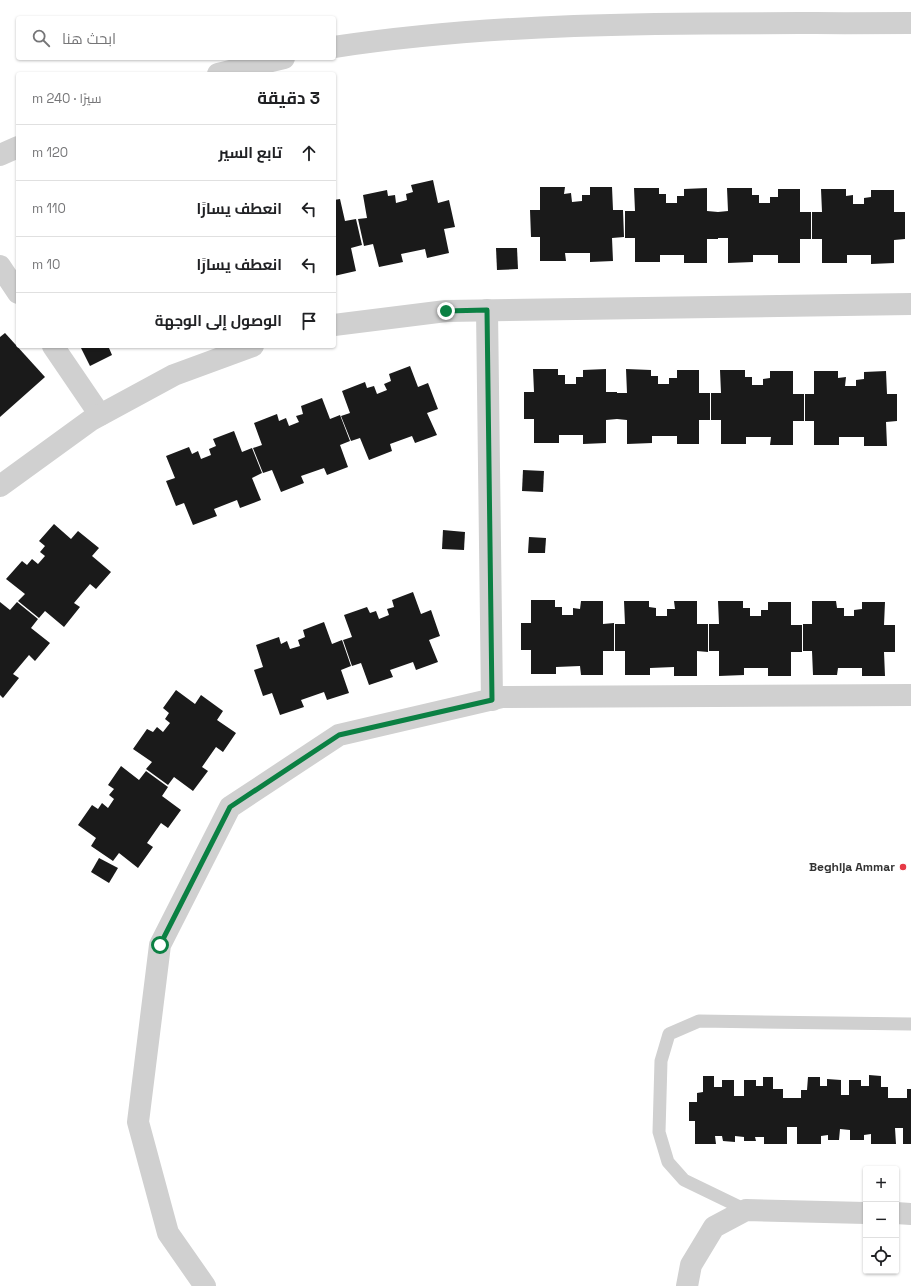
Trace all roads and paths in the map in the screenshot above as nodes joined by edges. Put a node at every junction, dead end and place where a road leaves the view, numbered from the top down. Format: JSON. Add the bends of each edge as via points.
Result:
{"nodes":[{"id":1,"x":911,"y":23,"type":"edge"},
{"id":2,"x":336,"y":47,"type":"edge"},
{"id":3,"x":276,"y":60,"type":"edge"},
{"id":4,"x":226,"y":72,"type":"edge"},
{"id":5,"x":16,"y":148,"type":"edge"},
{"id":6,"x":0,"y":155,"type":"edge"},
{"id":7,"x":0,"y":266,"type":"edge"},
{"id":8,"x":16,"y":290,"type":"edge"},
{"id":9,"x":911,"y":304,"type":"edge"},
{"id":10,"x":487,"y":310,"type":"junction"},
{"id":11,"x":336,"y":325,"type":"edge"},
{"id":12,"x":55,"y":348,"type":"edge"},
{"id":13,"x":247,"y":348,"type":"edge"},
{"id":14,"x":100,"y":415,"type":"junction"},
{"id":15,"x":0,"y":486,"type":"edge"},
{"id":16,"x":911,"y":695,"type":"edge"},
{"id":17,"x":492,"y":700,"type":"junction"},
{"id":18,"x":911,"y":1024,"type":"edge"},
{"id":19,"x":746,"y":1210,"type":"junction"},
{"id":20,"x":863,"y":1213,"type":"edge"},
{"id":21,"x":899,"y":1213,"type":"edge"},
{"id":22,"x":911,"y":1214,"type":"edge"},
{"id":23,"x":205,"y":1286,"type":"edge"},
{"id":24,"x":687,"y":1286,"type":"edge"}],
"edges":[{"from":1,"to":2,"type":"street","via":[[622,25],[470,31]]},
{"from":3,"to":4,"type":"street"},
{"from":5,"to":6,"type":"street"},
{"from":7,"to":8,"type":"street"},
{"from":9,"to":10,"type":"street"},
{"from":10,"to":11,"type":"street","via":[[446,311]]},
{"from":10,"to":17,"type":"street"},
{"from":12,"to":14,"type":"street"},
{"from":13,"to":14,"type":"street","via":[[174,374]]},
{"from":14,"to":15,"type":"street"},
{"from":16,"to":17,"type":"street","via":[[502,697]]},
{"from":17,"to":23,"type":"street","via":[[339,735],[230,807],[160,945],[138,1122],[168,1233]]},
{"from":18,"to":19,"type":"lane","via":[[698,1022],[669,1034],[661,1061],[659,1132],[668,1162],[684,1180]]},
{"from":19,"to":20,"type":"street"},
{"from":19,"to":24,"type":"street","via":[[714,1227],[691,1265]]},
{"from":21,"to":22,"type":"street"}]}
